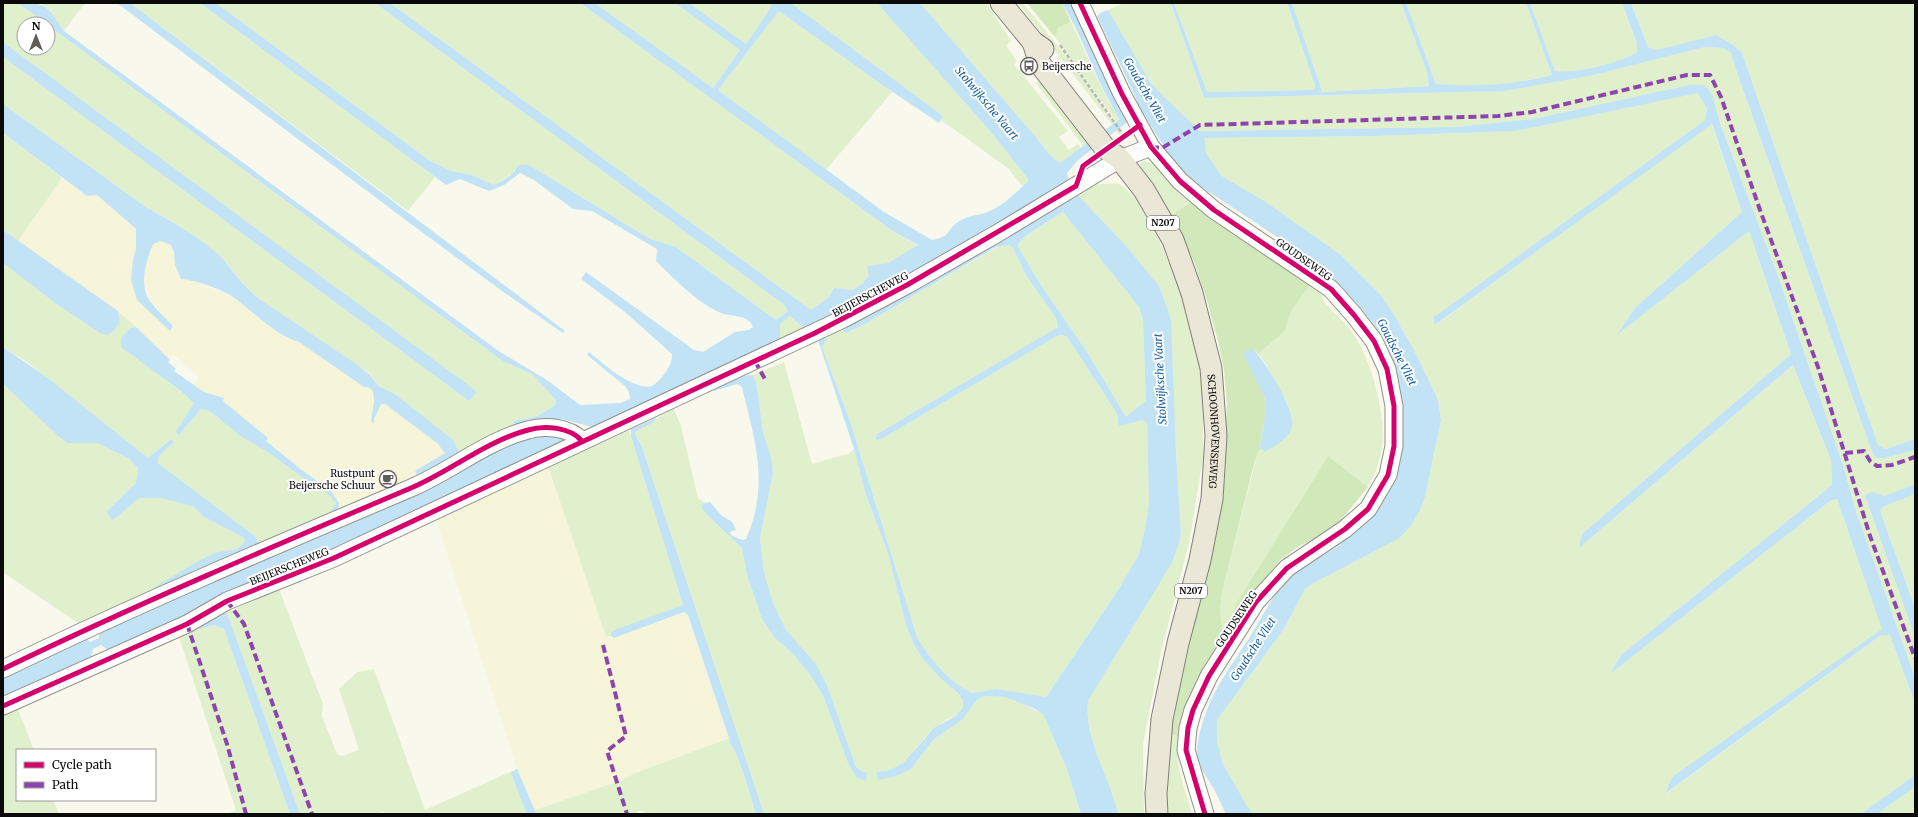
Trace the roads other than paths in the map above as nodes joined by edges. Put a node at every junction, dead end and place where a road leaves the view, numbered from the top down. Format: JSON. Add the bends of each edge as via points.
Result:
{"nodes":[{"id":1,"x":1001,"y":3,"type":"edge"},
{"id":2,"x":1080,"y":3,"type":"edge"},
{"id":3,"x":1120,"y":145,"type":"junction"},
{"id":4,"x":1151,"y":147,"type":"junction"},
{"id":5,"x":582,"y":441,"type":"junction"},
{"id":6,"x":3,"y":669,"type":"edge"},
{"id":7,"x":3,"y":706,"type":"edge"},
{"id":8,"x":1157,"y":814,"type":"edge"},
{"id":9,"x":1206,"y":814,"type":"edge"}],
"edges":[{"from":1,"to":3,"type":"main road","name":"SCHOONHOVENSEWEG","number":"N207","via":[[1032,42],[1040,64],[1105,148]]},
{"from":2,"to":4,"type":"street","name":"GOUDSEWEG"},
{"from":3,"to":4,"type":"street"},
{"from":3,"to":5,"type":"street","name":"BEIJERSCHEWEG","via":[[1062,194],[858,312]]},
{"from":3,"to":8,"type":"main road","name":"SCHOONHOVENSEWEG","number":"N207","via":[[1173,240],[1192,293],[1211,368],[1216,436],[1212,499],[1162,719],[1156,794]]},
{"from":4,"to":9,"type":"street","name":"GOUDSEWEG","via":[[1180,181],[1214,210],[1331,289],[1374,341],[1387,369],[1394,406],[1394,446],[1388,475],[1368,509],[1345,529],[1287,568],[1256,602],[1210,676],[1193,710],[1186,750]]},
{"from":5,"to":6,"type":"street","via":[[567,431],[552,428],[531,429],[516,434],[419,484],[230,564]]},
{"from":5,"to":7,"type":"street","name":"BEIJERSCHEWEG","via":[[334,558],[227,601],[187,624]]}]}
